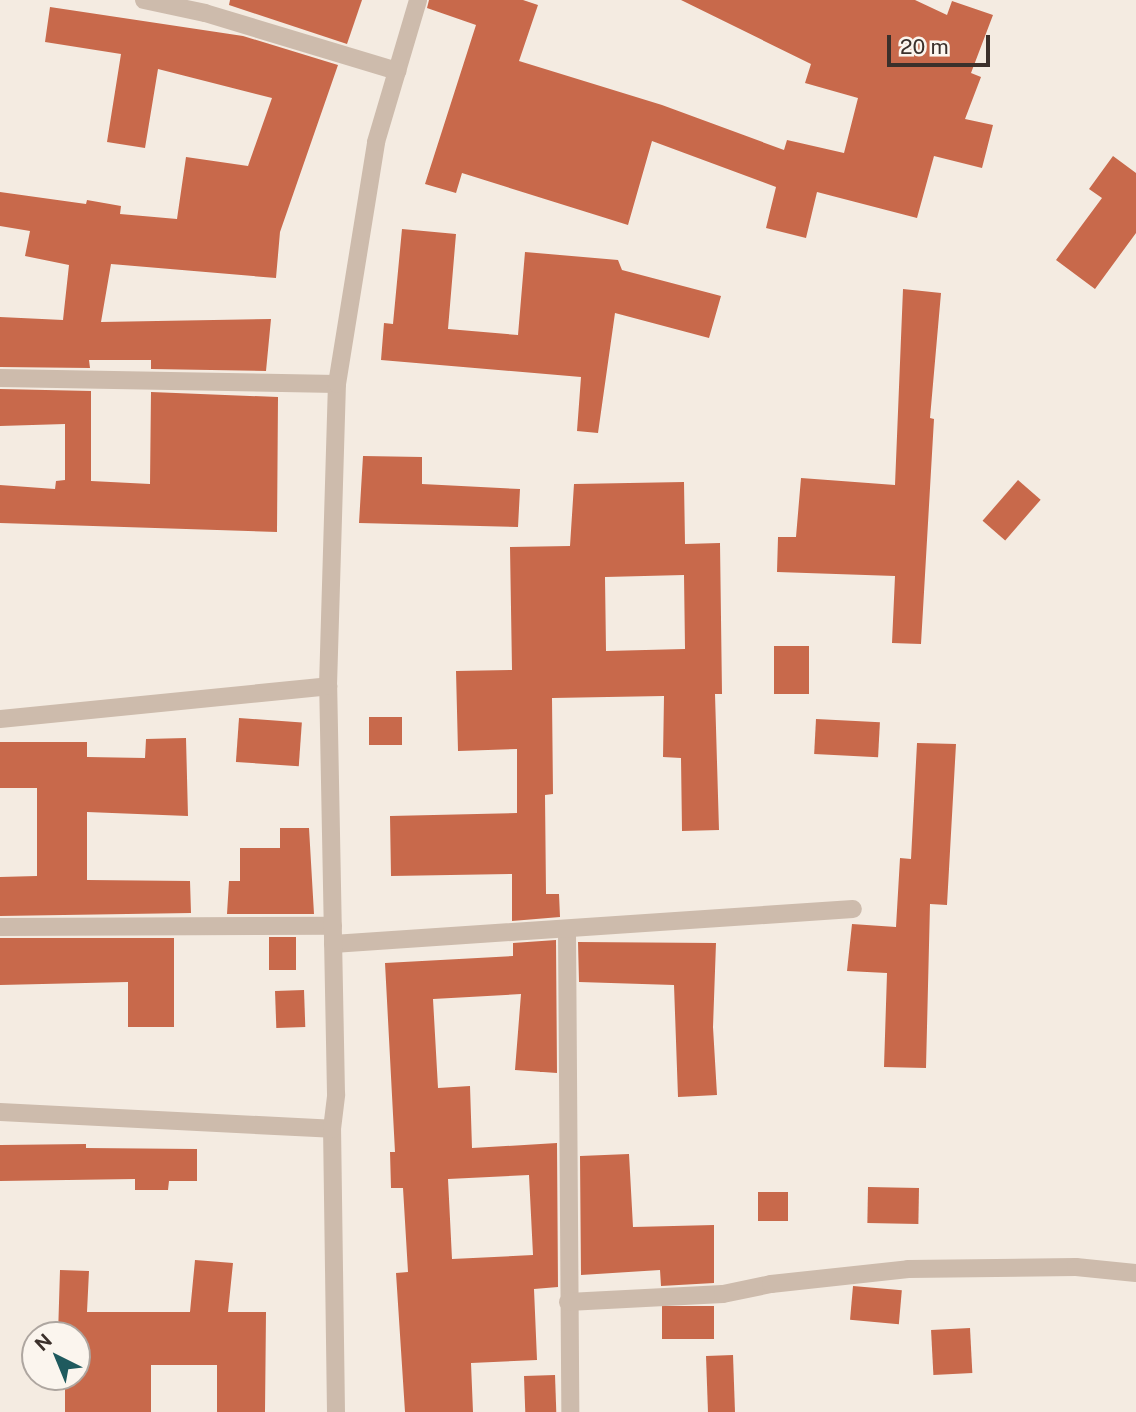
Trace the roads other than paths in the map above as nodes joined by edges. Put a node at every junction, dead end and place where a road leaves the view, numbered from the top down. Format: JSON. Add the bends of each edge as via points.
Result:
{"nodes":[{"id":1,"x":144,"y":0,"type":"edge"},
{"id":2,"x":418,"y":0,"type":"edge"},
{"id":3,"x":397,"y":71,"type":"junction"},
{"id":4,"x":0,"y":378,"type":"edge"},
{"id":5,"x":337,"y":384,"type":"junction"},
{"id":6,"x":328,"y":686,"type":"junction"},
{"id":7,"x":0,"y":719,"type":"edge"},
{"id":8,"x":853,"y":909,"type":"dead end"},
{"id":9,"x":0,"y":928,"type":"edge"},
{"id":10,"x":567,"y":931,"type":"junction"},
{"id":11,"x":333,"y":935,"type":"junction"},
{"id":12,"x":0,"y":1112,"type":"edge"},
{"id":13,"x":332,"y":1129,"type":"junction"},
{"id":14,"x":1136,"y":1273,"type":"edge"},
{"id":15,"x":568,"y":1302,"type":"junction"},
{"id":16,"x":336,"y":1412,"type":"edge"},
{"id":17,"x":570,"y":1412,"type":"edge"}],
"edges":[{"from":1,"to":3,"type":"street","via":[[205,13]]},
{"from":2,"to":3,"type":"street"},
{"from":3,"to":5,"type":"street","via":[[376,142]]},
{"from":4,"to":5,"type":"street"},
{"from":5,"to":6,"type":"street"},
{"from":6,"to":7,"type":"street"},
{"from":6,"to":11,"type":"street"},
{"from":8,"to":10,"type":"street"},
{"from":9,"to":11,"type":"street"},
{"from":10,"to":11,"type":"street"},
{"from":10,"to":15,"type":"street"},
{"from":11,"to":13,"type":"street","via":[[336,1094]]},
{"from":12,"to":13,"type":"street"},
{"from":13,"to":16,"type":"street"},
{"from":14,"to":15,"type":"street","via":[[1076,1267],[908,1269],[723,1294]]},
{"from":15,"to":17,"type":"street"}]}
